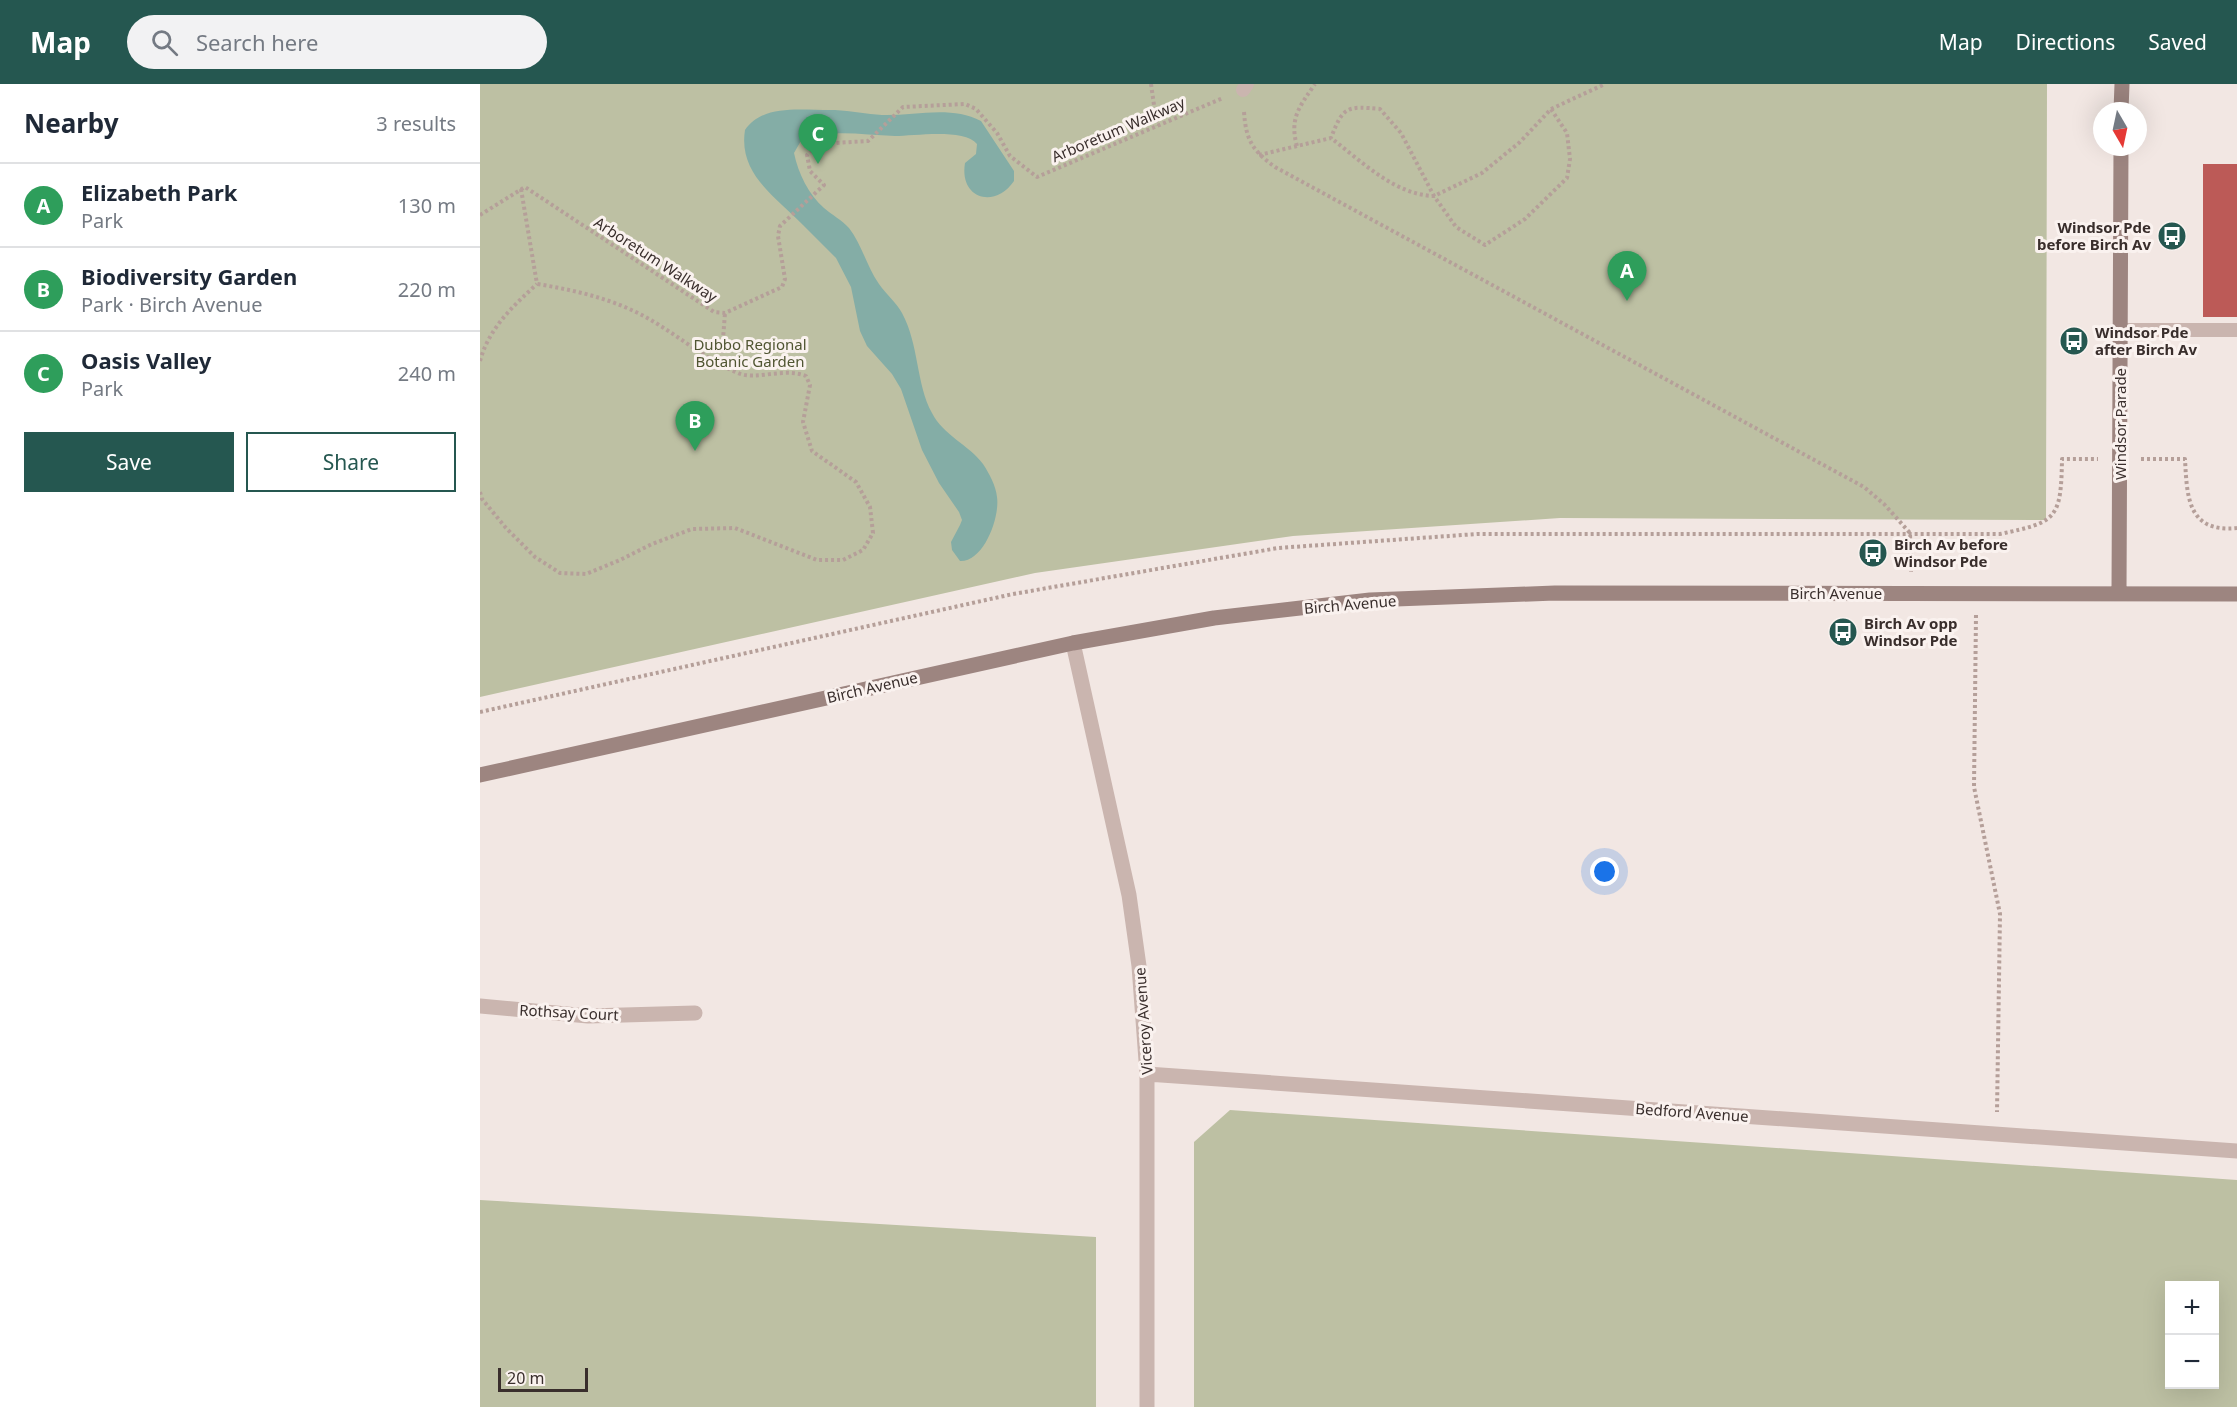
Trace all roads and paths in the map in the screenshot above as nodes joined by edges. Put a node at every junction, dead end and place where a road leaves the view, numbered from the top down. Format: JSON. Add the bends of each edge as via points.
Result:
{"nodes":[{"id":1,"x":1151,"y":84,"type":"edge"},
{"id":2,"x":1315,"y":84,"type":"edge"},
{"id":3,"x":1605,"y":84,"type":"edge"},
{"id":4,"x":2122,"y":84,"type":"edge"},
{"id":5,"x":1245,"y":87,"type":"edge"},
{"id":6,"x":2121,"y":102,"type":"edge"},
{"id":7,"x":1551,"y":109,"type":"junction"},
{"id":8,"x":1157,"y":126,"type":"junction"},
{"id":9,"x":1331,"y":138,"type":"junction"},
{"id":10,"x":1297,"y":146,"type":"junction"},
{"id":11,"x":1258,"y":155,"type":"junction"},
{"id":12,"x":2121,"y":156,"type":"edge"},
{"id":13,"x":521,"y":189,"type":"junction"},
{"id":14,"x":1434,"y":196,"type":"junction"},
{"id":15,"x":480,"y":215,"type":"edge"},
{"id":16,"x":537,"y":284,"type":"junction"},
{"id":17,"x":724,"y":313,"type":"junction"},
{"id":18,"x":2120,"y":330,"type":"junction"},
{"id":19,"x":2237,"y":330,"type":"edge"},
{"id":20,"x":480,"y":361,"type":"edge"},
{"id":21,"x":721,"y":365,"type":"junction"},
{"id":22,"x":2120,"y":459,"type":"junction"},
{"id":23,"x":480,"y":492,"type":"edge"},
{"id":24,"x":2237,"y":528,"type":"edge"},
{"id":25,"x":1910,"y":533,"type":"junction"},
{"id":26,"x":1911,"y":593,"type":"junction"},
{"id":27,"x":1976,"y":593,"type":"junction"},
{"id":28,"x":2120,"y":593,"type":"junction"},
{"id":29,"x":2237,"y":594,"type":"edge"},
{"id":30,"x":1073,"y":643,"type":"junction"},
{"id":31,"x":480,"y":712,"type":"edge"},
{"id":32,"x":480,"y":775,"type":"edge"},
{"id":33,"x":480,"y":1006,"type":"edge"},
{"id":34,"x":695,"y":1013,"type":"dead end"},
{"id":35,"x":1147,"y":1074,"type":"junction"},
{"id":36,"x":1997,"y":1134,"type":"junction"},
{"id":37,"x":2237,"y":1151,"type":"edge"},
{"id":38,"x":1147,"y":1407,"type":"edge"}],
"edges":[{"from":1,"to":8,"type":"path"},
{"from":2,"to":10,"type":"path","via":[[1296,112],[1293,132]]},
{"from":3,"to":7,"type":"path"},
{"from":4,"to":6,"type":"street"},
{"from":5,"to":8,"type":"path","name":"Arboretum Walkway"},
{"from":5,"to":11,"type":"path","via":[[1245,126]]},
{"from":7,"to":14,"type":"path","via":[[1520,142],[1482,173]]},
{"from":7,"to":14,"type":"path","via":[[1567,133],[1567,178],[1525,219],[1485,245],[1456,227]]},
{"from":8,"to":17,"type":"path","name":"Arboretum Walkway","via":[[1037,177],[1010,156],[976,109],[965,104],[903,107],[868,141],[818,144],[807,155],[810,171],[824,184],[780,226],[785,279],[782,286]]},
{"from":9,"to":10,"type":"path"},
{"from":9,"to":14,"type":"path","via":[[1377,174],[1418,195]]},
{"from":9,"to":14,"type":"path","via":[[1339,117],[1353,107],[1380,109],[1401,133]]},
{"from":10,"to":11,"type":"path"},
{"from":11,"to":25,"type":"path","via":[[1864,487]]},
{"from":12,"to":18,"type":"street","name":"Windsor Parade"},
{"from":13,"to":15,"type":"path"},
{"from":13,"to":16,"type":"path"},
{"from":13,"to":17,"type":"path","name":"Arboretum Walkway","via":[[525,186],[714,312]]},
{"from":16,"to":20,"type":"path","via":[[506,313],[484,347]]},
{"from":16,"to":21,"type":"path","via":[[578,291],[632,309]]},
{"from":17,"to":21,"type":"path"},
{"from":18,"to":19,"type":"lane"},
{"from":18,"to":22,"type":"street","name":"Windsor Parade"},
{"from":21,"to":23,"type":"path","via":[[741,375],[795,372],[806,376],[810,385],[803,422],[812,450],[856,482],[870,507],[873,533],[863,550],[843,560],[818,560],[735,528],[692,529],[586,574],[560,573],[535,557],[513,535]]},
{"from":22,"to":24,"type":"path","via":[[2185,459],[2192,511],[2214,528]]},
{"from":22,"to":25,"type":"path","via":[[2061,459],[2061,494],[2050,518],[2040,525],[2000,534]]},
{"from":22,"to":28,"type":"street","name":"Windsor Parade"},
{"from":25,"to":26,"type":"path"},
{"from":25,"to":31,"type":"path","via":[[1477,534],[1278,548],[1013,594]]},
{"from":26,"to":27,"type":"street","name":"Birch Avenue"},
{"from":26,"to":30,"type":"street","name":"Birch Avenue","via":[[1555,593],[1370,600],[1214,618]]},
{"from":27,"to":28,"type":"street","name":"Birch Avenue"},
{"from":27,"to":36,"type":"path","via":[[1974,787],[2000,914]]},
{"from":28,"to":29,"type":"street","name":"Birch Avenue"},
{"from":30,"to":32,"type":"street","name":"Birch Avenue"},
{"from":30,"to":35,"type":"street","name":"Viceroy Avenue","via":[[1129,895]]},
{"from":33,"to":34,"type":"street","name":"Rothsay Court","via":[[588,1016]]},
{"from":35,"to":36,"type":"street","name":"Bedford Avenue"},
{"from":35,"to":38,"type":"street","name":"Viceroy Avenue"},
{"from":36,"to":37,"type":"street","name":"Bedford Avenue"}]}
